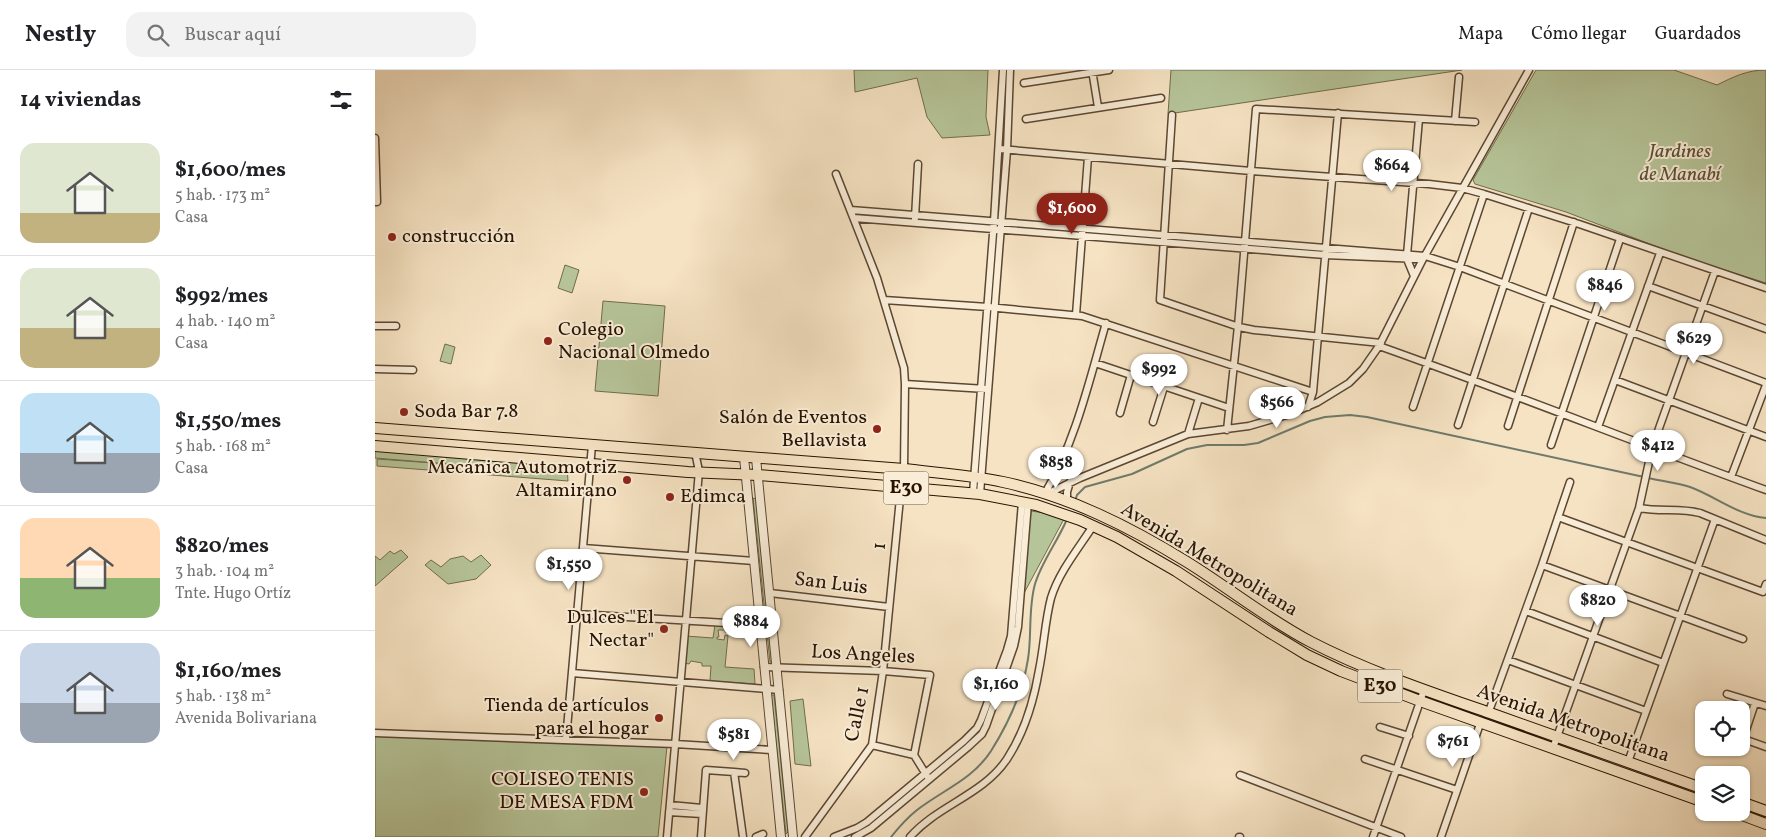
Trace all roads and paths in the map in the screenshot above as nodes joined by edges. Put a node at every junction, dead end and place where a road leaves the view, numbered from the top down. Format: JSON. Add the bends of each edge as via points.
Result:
{"nodes":[{"id":1,"x":1009,"y":70,"type":"edge"},
{"id":2,"x":1109,"y":70,"type":"edge"},
{"id":3,"x":1529,"y":70,"type":"edge"},
{"id":4,"x":1092,"y":71,"type":"edge"},
{"id":5,"x":1459,"y":77,"type":"dead end"},
{"id":6,"x":1024,"y":83,"type":"dead end"},
{"id":7,"x":1161,"y":98,"type":"dead end"},
{"id":8,"x":1098,"y":107,"type":"junction"},
{"id":9,"x":1338,"y":114,"type":"junction"},
{"id":10,"x":1173,"y":115,"type":"dead end"},
{"id":11,"x":1026,"y":119,"type":"dead end"},
{"id":12,"x":1419,"y":119,"type":"junction"},
{"id":13,"x":1455,"y":121,"type":"junction"},
{"id":14,"x":1475,"y":122,"type":"dead end"},
{"id":15,"x":375,"y":138,"type":"edge"},
{"id":16,"x":1003,"y":150,"type":"junction"},
{"id":17,"x":1088,"y":157,"type":"junction"},
{"id":18,"x":918,"y":164,"type":"dead end"},
{"id":19,"x":1169,"y":164,"type":"junction"},
{"id":20,"x":1251,"y":171,"type":"junction"},
{"id":21,"x":836,"y":174,"type":"dead end"},
{"id":22,"x":1332,"y":177,"type":"junction"},
{"id":23,"x":1413,"y":183,"type":"junction"},
{"id":24,"x":1462,"y":188,"type":"junction"},
{"id":25,"x":1484,"y":194,"type":"junction"},
{"id":26,"x":376,"y":202,"type":"edge"},
{"id":27,"x":1529,"y":208,"type":"junction"},
{"id":28,"x":851,"y":210,"type":"junction"},
{"id":29,"x":854,"y":218,"type":"junction"},
{"id":30,"x":915,"y":219,"type":"junction"},
{"id":31,"x":1574,"y":222,"type":"junction"},
{"id":32,"x":998,"y":224,"type":"junction"},
{"id":33,"x":1083,"y":232,"type":"junction"},
{"id":34,"x":1164,"y":239,"type":"junction"},
{"id":35,"x":1620,"y":239,"type":"junction"},
{"id":36,"x":1245,"y":246,"type":"junction"},
{"id":37,"x":1326,"y":252,"type":"junction"},
{"id":38,"x":1660,"y":253,"type":"junction"},
{"id":39,"x":1407,"y":257,"type":"junction"},
{"id":40,"x":1424,"y":258,"type":"junction"},
{"id":41,"x":1460,"y":267,"type":"junction"},
{"id":42,"x":1715,"y":271,"type":"junction"},
{"id":43,"x":1414,"y":276,"type":"junction"},
{"id":44,"x":1504,"y":284,"type":"junction"},
{"id":45,"x":1648,"y":286,"type":"junction"},
{"id":46,"x":1766,"y":288,"type":"edge"},
{"id":47,"x":884,"y":300,"type":"junction"},
{"id":48,"x":1548,"y":302,"type":"junction"},
{"id":49,"x":1703,"y":306,"type":"junction"},
{"id":50,"x":988,"y":307,"type":"junction"},
{"id":51,"x":995,"y":308,"type":"junction"},
{"id":52,"x":1076,"y":316,"type":"junction"},
{"id":53,"x":1594,"y":319,"type":"junction"},
{"id":54,"x":1106,"y":323,"type":"junction"},
{"id":55,"x":375,"y":326,"type":"edge"},
{"id":56,"x":396,"y":326,"type":"dead end"},
{"id":57,"x":1238,"y":326,"type":"junction"},
{"id":58,"x":1766,"y":329,"type":"edge"},
{"id":59,"x":1632,"y":333,"type":"junction"},
{"id":60,"x":1318,"y":336,"type":"junction"},
{"id":61,"x":1380,"y":344,"type":"junction"},
{"id":62,"x":1687,"y":354,"type":"junction"},
{"id":63,"x":1095,"y":363,"type":"junction"},
{"id":64,"x":1428,"y":363,"type":"junction"},
{"id":65,"x":1234,"y":366,"type":"junction"},
{"id":66,"x":375,"y":370,"type":"edge"},
{"id":67,"x":413,"y":370,"type":"dead end"},
{"id":68,"x":1131,"y":375,"type":"junction"},
{"id":69,"x":1473,"y":380,"type":"junction"},
{"id":70,"x":1615,"y":380,"type":"junction"},
{"id":71,"x":905,"y":384,"type":"junction"},
{"id":72,"x":1766,"y":384,"type":"edge"},
{"id":73,"x":1164,"y":386,"type":"junction"},
{"id":74,"x":986,"y":389,"type":"junction"},
{"id":75,"x":1313,"y":392,"type":"junction"},
{"id":76,"x":1517,"y":396,"type":"junction"},
{"id":77,"x":1199,"y":398,"type":"junction"},
{"id":78,"x":1669,"y":401,"type":"junction"},
{"id":79,"x":1308,"y":406,"type":"junction"},
{"id":80,"x":1413,"y":407,"type":"dead end"},
{"id":81,"x":1229,"y":408,"type":"junction"},
{"id":82,"x":1562,"y":413,"type":"junction"},
{"id":83,"x":1120,"y":414,"type":"dead end"},
{"id":84,"x":1153,"y":422,"type":"dead end"},
{"id":85,"x":1458,"y":425,"type":"dead end"},
{"id":86,"x":1508,"y":426,"type":"dead end"},
{"id":87,"x":1598,"y":427,"type":"junction"},
{"id":88,"x":375,"y":428,"type":"edge"},
{"id":89,"x":1227,"y":430,"type":"junction"},
{"id":90,"x":1749,"y":431,"type":"junction"},
{"id":91,"x":1188,"y":434,"type":"junction"},
{"id":92,"x":1766,"y":437,"type":"edge"},
{"id":93,"x":593,"y":445,"type":"junction"},
{"id":94,"x":1551,"y":445,"type":"dead end"},
{"id":95,"x":375,"y":446,"type":"edge"},
{"id":96,"x":1652,"y":451,"type":"junction"},
{"id":97,"x":695,"y":452,"type":"junction"},
{"id":98,"x":744,"y":457,"type":"junction"},
{"id":99,"x":757,"y":458,"type":"junction"},
{"id":100,"x":591,"y":464,"type":"junction"},
{"id":101,"x":904,"y":469,"type":"junction"},
{"id":102,"x":699,"y":471,"type":"junction"},
{"id":103,"x":746,"y":474,"type":"junction"},
{"id":104,"x":758,"y":475,"type":"junction"},
{"id":105,"x":979,"y":478,"type":"junction"},
{"id":106,"x":1731,"y":478,"type":"junction"},
{"id":107,"x":1070,"y":482,"type":"junction"},
{"id":108,"x":1570,"y":482,"type":"dead end"},
{"id":109,"x":901,"y":488,"type":"junction"},
{"id":110,"x":1766,"y":490,"type":"edge"},
{"id":111,"x":977,"y":494,"type":"junction"},
{"id":112,"x":1046,"y":494,"type":"junction"},
{"id":113,"x":1025,"y":502,"type":"junction"},
{"id":114,"x":1068,"y":502,"type":"junction"},
{"id":115,"x":1639,"y":508,"type":"junction"},
{"id":116,"x":1558,"y":517,"type":"junction"},
{"id":117,"x":1715,"y":519,"type":"junction"},
{"id":118,"x":1093,"y":526,"type":"junction"},
{"id":119,"x":1766,"y":540,"type":"edge"},
{"id":120,"x":1628,"y":542,"type":"junction"},
{"id":121,"x":583,"y":548,"type":"junction"},
{"id":122,"x":691,"y":556,"type":"junction"},
{"id":123,"x":754,"y":561,"type":"junction"},
{"id":124,"x":1542,"y":565,"type":"junction"},
{"id":125,"x":1698,"y":568,"type":"junction"},
{"id":126,"x":1766,"y":584,"type":"edge"},
{"id":127,"x":1611,"y":590,"type":"junction"},
{"id":128,"x":769,"y":593,"type":"junction"},
{"id":129,"x":1251,"y":605,"type":"junction"},
{"id":130,"x":889,"y":607,"type":"junction"},
{"id":131,"x":1526,"y":612,"type":"junction"},
{"id":132,"x":577,"y":614,"type":"junction"},
{"id":133,"x":1244,"y":615,"type":"junction"},
{"id":134,"x":1681,"y":615,"type":"junction"},
{"id":135,"x":686,"y":620,"type":"junction"},
{"id":136,"x":760,"y":625,"type":"junction"},
{"id":137,"x":1594,"y":637,"type":"junction"},
{"id":138,"x":1743,"y":639,"type":"dead end"},
{"id":139,"x":1509,"y":660,"type":"junction"},
{"id":140,"x":1663,"y":663,"type":"junction"},
{"id":141,"x":765,"y":667,"type":"junction"},
{"id":142,"x":777,"y":668,"type":"junction"},
{"id":143,"x":883,"y":671,"type":"junction"},
{"id":144,"x":572,"y":673,"type":"junction"},
{"id":145,"x":680,"y":682,"type":"junction"},
{"id":146,"x":1576,"y":685,"type":"junction"},
{"id":147,"x":767,"y":689,"type":"junction"},
{"id":148,"x":779,"y":690,"type":"junction"},
{"id":149,"x":1424,"y":690,"type":"junction"},
{"id":150,"x":1727,"y":694,"type":"dead end"},
{"id":151,"x":1420,"y":701,"type":"junction"},
{"id":152,"x":1755,"y":703,"type":"junction"},
{"id":153,"x":1766,"y":706,"type":"edge"},
{"id":154,"x":1646,"y":710,"type":"junction"},
{"id":155,"x":1490,"y":713,"type":"junction"},
{"id":156,"x":1750,"y":717,"type":"edge"},
{"id":157,"x":1480,"y":722,"type":"junction"},
{"id":158,"x":1380,"y":727,"type":"dead end"},
{"id":159,"x":375,"y":733,"type":"edge"},
{"id":160,"x":1409,"y":736,"type":"junction"},
{"id":161,"x":1557,"y":736,"type":"junction"},
{"id":162,"x":566,"y":740,"type":"junction"},
{"id":163,"x":1750,"y":741,"type":"edge"},
{"id":164,"x":675,"y":744,"type":"junction"},
{"id":165,"x":872,"y":745,"type":"junction"},
{"id":166,"x":1766,"y":746,"type":"edge"},
{"id":167,"x":1553,"y":748,"type":"junction"},
{"id":168,"x":773,"y":750,"type":"junction"},
{"id":169,"x":914,"y":755,"type":"junction"},
{"id":170,"x":1365,"y":759,"type":"dead end"},
{"id":171,"x":1628,"y":762,"type":"junction"},
{"id":172,"x":1397,"y":770,"type":"junction"},
{"id":173,"x":734,"y":772,"type":"junction"},
{"id":174,"x":745,"y":773,"type":"dead end"},
{"id":175,"x":1240,"y":775,"type":"dead end"},
{"id":176,"x":928,"y":777,"type":"junction"},
{"id":177,"x":1695,"y":786,"type":"edge"},
{"id":178,"x":1457,"y":790,"type":"junction"},
{"id":179,"x":1695,"y":799,"type":"edge"},
{"id":180,"x":1750,"y":805,"type":"edge"},
{"id":181,"x":669,"y":808,"type":"junction"},
{"id":182,"x":702,"y":811,"type":"junction"},
{"id":183,"x":1766,"y":811,"type":"edge"},
{"id":184,"x":1750,"y":818,"type":"edge"},
{"id":185,"x":1766,"y":824,"type":"edge"},
{"id":186,"x":1376,"y":828,"type":"junction"},
{"id":187,"x":667,"y":837,"type":"edge"},
{"id":188,"x":701,"y":837,"type":"edge"},
{"id":189,"x":743,"y":837,"type":"edge"},
{"id":190,"x":781,"y":837,"type":"edge"},
{"id":191,"x":793,"y":837,"type":"edge"},
{"id":192,"x":805,"y":837,"type":"edge"},
{"id":193,"x":834,"y":837,"type":"edge"},
{"id":194,"x":855,"y":837,"type":"edge"},
{"id":195,"x":910,"y":837,"type":"edge"},
{"id":196,"x":1373,"y":837,"type":"edge"},
{"id":197,"x":1401,"y":837,"type":"edge"},
{"id":198,"x":1441,"y":837,"type":"edge"}],
"edges":[{"from":1,"to":16,"type":"street"},
{"from":2,"to":4,"type":"street"},
{"from":3,"to":24,"type":"street"},
{"from":4,"to":6,"type":"street"},
{"from":4,"to":8,"type":"street"},
{"from":5,"to":13,"type":"street"},
{"from":7,"to":8,"type":"street"},
{"from":8,"to":11,"type":"street"},
{"from":9,"to":12,"type":"street"},
{"from":9,"to":20,"type":"street","via":[[1256,109]]},
{"from":9,"to":22,"type":"street"},
{"from":10,"to":19,"type":"street"},
{"from":12,"to":13,"type":"street"},
{"from":12,"to":23,"type":"street"},
{"from":13,"to":14,"type":"street"},
{"from":15,"to":26,"type":"street"},
{"from":16,"to":17,"type":"street"},
{"from":16,"to":32,"type":"street"},
{"from":17,"to":19,"type":"street"},
{"from":17,"to":33,"type":"street"},
{"from":18,"to":30,"type":"street"},
{"from":19,"to":20,"type":"street"},
{"from":19,"to":34,"type":"street"},
{"from":20,"to":22,"type":"street"},
{"from":20,"to":36,"type":"street"},
{"from":21,"to":28,"type":"street"},
{"from":22,"to":23,"type":"street"},
{"from":22,"to":37,"type":"street"},
{"from":23,"to":24,"type":"street"},
{"from":23,"to":39,"type":"street"},
{"from":24,"to":25,"type":"street"},
{"from":24,"to":40,"type":"street"},
{"from":25,"to":27,"type":"street"},
{"from":25,"to":41,"type":"street"},
{"from":27,"to":31,"type":"street"},
{"from":27,"to":44,"type":"street"},
{"from":28,"to":29,"type":"street"},
{"from":28,"to":30,"type":"street"},
{"from":29,"to":30,"type":"street"},
{"from":29,"to":47,"type":"street"},
{"from":30,"to":32,"type":"street"},
{"from":31,"to":35,"type":"street"},
{"from":31,"to":48,"type":"street"},
{"from":32,"to":33,"type":"street"},
{"from":32,"to":50,"type":"street"},
{"from":32,"to":51,"type":"street"},
{"from":33,"to":34,"type":"street"},
{"from":33,"to":52,"type":"street"},
{"from":34,"to":36,"type":"street"},
{"from":34,"to":57,"type":"street","via":[[1160,300]]},
{"from":35,"to":38,"type":"street"},
{"from":35,"to":53,"type":"street"},
{"from":36,"to":37,"type":"street"},
{"from":36,"to":57,"type":"street"},
{"from":37,"to":39,"type":"street"},
{"from":37,"to":60,"type":"street"},
{"from":38,"to":42,"type":"street"},
{"from":38,"to":45,"type":"street"},
{"from":39,"to":40,"type":"street"},
{"from":39,"to":43,"type":"street"},
{"from":40,"to":41,"type":"street"},
{"from":40,"to":43,"type":"street"},
{"from":41,"to":44,"type":"street"},
{"from":41,"to":64,"type":"street"},
{"from":42,"to":46,"type":"street"},
{"from":42,"to":49,"type":"street"},
{"from":43,"to":61,"type":"street"},
{"from":44,"to":48,"type":"street"},
{"from":44,"to":69,"type":"street"},
{"from":45,"to":49,"type":"street"},
{"from":45,"to":59,"type":"street"},
{"from":47,"to":50,"type":"street"},
{"from":47,"to":71,"type":"street","via":[[904,368]]},
{"from":48,"to":53,"type":"street"},
{"from":48,"to":76,"type":"street"},
{"from":49,"to":58,"type":"street"},
{"from":49,"to":62,"type":"street"},
{"from":50,"to":51,"type":"street"},
{"from":50,"to":74,"type":"street"},
{"from":51,"to":52,"type":"street"},
{"from":51,"to":74,"type":"street"},
{"from":52,"to":54,"type":"street"},
{"from":53,"to":59,"type":"street"},
{"from":53,"to":82,"type":"street"},
{"from":54,"to":63,"type":"street"},
{"from":54,"to":65,"type":"street"},
{"from":55,"to":56,"type":"street"},
{"from":57,"to":60,"type":"street"},
{"from":57,"to":65,"type":"street"},
{"from":59,"to":62,"type":"street"},
{"from":59,"to":70,"type":"street"},
{"from":60,"to":61,"type":"street"},
{"from":60,"to":75,"type":"street"},
{"from":61,"to":64,"type":"street"},
{"from":61,"to":79,"type":"street","via":[[1349,383]]},
{"from":62,"to":72,"type":"street"},
{"from":62,"to":78,"type":"street"},
{"from":63,"to":68,"type":"street"},
{"from":63,"to":112,"type":"street","via":[[1068,446]]},
{"from":64,"to":69,"type":"street"},
{"from":64,"to":80,"type":"street"},
{"from":65,"to":75,"type":"street"},
{"from":65,"to":81,"type":"street"},
{"from":66,"to":67,"type":"street"},
{"from":68,"to":73,"type":"street"},
{"from":68,"to":83,"type":"street"},
{"from":69,"to":76,"type":"street"},
{"from":69,"to":85,"type":"street"},
{"from":70,"to":78,"type":"street"},
{"from":70,"to":87,"type":"street"},
{"from":71,"to":74,"type":"street"},
{"from":71,"to":101,"type":"street"},
{"from":72,"to":90,"type":"street"},
{"from":73,"to":77,"type":"street"},
{"from":73,"to":84,"type":"street"},
{"from":74,"to":105,"type":"street"},
{"from":75,"to":79,"type":"street"},
{"from":76,"to":82,"type":"street"},
{"from":76,"to":86,"type":"street"},
{"from":77,"to":81,"type":"street"},
{"from":77,"to":91,"type":"street"},
{"from":78,"to":90,"type":"street"},
{"from":78,"to":96,"type":"street"},
{"from":79,"to":89,"type":"street","via":[[1264,422]]},
{"from":81,"to":89,"type":"street"},
{"from":82,"to":87,"type":"street"},
{"from":82,"to":94,"type":"street"},
{"from":87,"to":96,"type":"street"},
{"from":88,"to":93,"type":"highway","name":"Avenida Metropolitana","number":"E30"},
{"from":89,"to":91,"type":"street"},
{"from":90,"to":92,"type":"street"},
{"from":90,"to":106,"type":"street"},
{"from":91,"to":107,"type":"street"},
{"from":93,"to":97,"type":"highway","name":"Avenida Metropolitana","number":"E30"},
{"from":93,"to":100,"type":"street"},
{"from":95,"to":100,"type":"highway","number":"E30"},
{"from":96,"to":106,"type":"street"},
{"from":96,"to":115,"type":"street"},
{"from":97,"to":98,"type":"highway","name":"Avenida Metropolitana","number":"E30"},
{"from":97,"to":102,"type":"street"},
{"from":98,"to":99,"type":"highway","name":"Avenida Metropolitana","number":"E30"},
{"from":98,"to":103,"type":"street"},
{"from":99,"to":101,"type":"highway","name":"Avenida Metropolitana","number":"E30"},
{"from":99,"to":104,"type":"street"},
{"from":100,"to":102,"type":"highway","number":"E30"},
{"from":100,"to":121,"type":"street"},
{"from":101,"to":105,"type":"highway","name":"Avenida Metropolitana","number":"E30"},
{"from":102,"to":103,"type":"highway","number":"E30"},
{"from":102,"to":122,"type":"street"},
{"from":103,"to":104,"type":"highway","number":"E30"},
{"from":103,"to":123,"type":"street"},
{"from":104,"to":109,"type":"highway","number":"E30"},
{"from":104,"to":128,"type":"street"},
{"from":105,"to":111,"type":"street"},
{"from":105,"to":112,"type":"highway","name":"Avenida Metropolitana","number":"E30"},
{"from":106,"to":110,"type":"street"},
{"from":107,"to":112,"type":"street"},
{"from":107,"to":114,"type":"street"},
{"from":108,"to":116,"type":"street"},
{"from":109,"to":111,"type":"highway","number":"E30"},
{"from":109,"to":130,"type":"street","name":"1","number":"E30"},
{"from":111,"to":113,"type":"highway","number":"E30"},
{"from":112,"to":114,"type":"highway","name":"Avenida Metropolitana","number":"E30"},
{"from":113,"to":118,"type":"highway","number":"E30"},
{"from":113,"to":176,"type":"street","via":[[1013,625],[1005,655],[977,728]]},
{"from":114,"to":129,"type":"highway","name":"Avenida Metropolitana","number":"E30","via":[[1164,548]]},
{"from":115,"to":117,"type":"street","via":[[1688,510]]},
{"from":115,"to":120,"type":"street"},
{"from":116,"to":120,"type":"street"},
{"from":116,"to":124,"type":"street"},
{"from":117,"to":119,"type":"street"},
{"from":117,"to":125,"type":"street"},
{"from":118,"to":133,"type":"highway","number":"E30","via":[[1175,571]]},
{"from":118,"to":195,"type":"street","via":[[1062,573],[1052,596],[1034,695],[1011,752],[985,784],[926,822]]},
{"from":120,"to":125,"type":"street"},
{"from":120,"to":127,"type":"street"},
{"from":121,"to":122,"type":"street"},
{"from":121,"to":132,"type":"street"},
{"from":122,"to":123,"type":"street"},
{"from":122,"to":135,"type":"street"},
{"from":123,"to":136,"type":"street"},
{"from":124,"to":127,"type":"street"},
{"from":124,"to":131,"type":"street"},
{"from":125,"to":126,"type":"street","via":[[1763,592]]},
{"from":125,"to":134,"type":"street"},
{"from":127,"to":134,"type":"street"},
{"from":127,"to":137,"type":"street"},
{"from":128,"to":130,"type":"street","name":"San Luis"},
{"from":128,"to":142,"type":"street"},
{"from":129,"to":133,"type":"highway"},
{"from":129,"to":149,"type":"highway","name":"Avenida Metropolitana","number":"E30","via":[[1312,642]]},
{"from":130,"to":143,"type":"street","name":"Calle 1"},
{"from":131,"to":137,"type":"street"},
{"from":131,"to":139,"type":"street"},
{"from":132,"to":135,"type":"street"},
{"from":132,"to":144,"type":"street"},
{"from":133,"to":151,"type":"highway","number":"E30","via":[[1307,655]]},
{"from":134,"to":138,"type":"street"},
{"from":134,"to":140,"type":"street"},
{"from":135,"to":136,"type":"street"},
{"from":135,"to":145,"type":"street"},
{"from":136,"to":141,"type":"street"},
{"from":137,"to":140,"type":"street"},
{"from":137,"to":146,"type":"street"},
{"from":139,"to":146,"type":"street"},
{"from":139,"to":155,"type":"street"},
{"from":140,"to":154,"type":"street"},
{"from":141,"to":142,"type":"street","name":"Los Angeles"},
{"from":141,"to":147,"type":"street"},
{"from":142,"to":143,"type":"street","name":"Los Angeles"},
{"from":142,"to":148,"type":"street"},
{"from":143,"to":165,"type":"street","name":"Calle 1"},
{"from":143,"to":169,"type":"street","name":"Los Angeles","via":[[930,676]]},
{"from":144,"to":145,"type":"street"},
{"from":144,"to":162,"type":"street"},
{"from":145,"to":147,"type":"street"},
{"from":145,"to":164,"type":"street"},
{"from":146,"to":154,"type":"street"},
{"from":146,"to":161,"type":"street"},
{"from":147,"to":148,"type":"street"},
{"from":147,"to":168,"type":"street"},
{"from":148,"to":191,"type":"street"},
{"from":149,"to":151,"type":"street"},
{"from":149,"to":155,"type":"highway","name":"Avenida Metropolitana","number":"E30"},
{"from":150,"to":152,"type":"street"},
{"from":151,"to":157,"type":"highway","number":"E30"},
{"from":151,"to":160,"type":"street"},
{"from":152,"to":153,"type":"street"},
{"from":152,"to":156,"type":"street"},
{"from":154,"to":171,"type":"street"},
{"from":155,"to":157,"type":"street"},
{"from":155,"to":161,"type":"highway","name":"Avenida Metropolitana","number":"E30"},
{"from":157,"to":167,"type":"highway","number":"E30"},
{"from":157,"to":178,"type":"street"},
{"from":158,"to":160,"type":"street"},
{"from":159,"to":162,"type":"street"},
{"from":160,"to":172,"type":"street"},
{"from":161,"to":167,"type":"street"},
{"from":161,"to":171,"type":"highway","name":"Avenida Metropolitana","number":"E30"},
{"from":162,"to":164,"type":"street"},
{"from":163,"to":166,"type":"street"},
{"from":164,"to":168,"type":"street"},
{"from":164,"to":181,"type":"street"},
{"from":165,"to":169,"type":"street"},
{"from":165,"to":192,"type":"street","name":"Calle 1"},
{"from":167,"to":179,"type":"highway","number":"E30"},
{"from":168,"to":190,"type":"street"},
{"from":169,"to":176,"type":"street"},
{"from":170,"to":172,"type":"street"},
{"from":171,"to":177,"type":"highway","name":"Avenida Metropolitana","number":"E30"},
{"from":172,"to":178,"type":"street"},
{"from":172,"to":186,"type":"street"},
{"from":173,"to":174,"type":"street"},
{"from":173,"to":182,"type":"street","via":[[706,770]]},
{"from":173,"to":189,"type":"street"},
{"from":175,"to":186,"type":"street"},
{"from":176,"to":193,"type":"street","via":[[862,825]]},
{"from":176,"to":194,"type":"street","via":[[871,828]]},
{"from":178,"to":198,"type":"street"},
{"from":180,"to":183,"type":"highway"},
{"from":181,"to":182,"type":"street"},
{"from":181,"to":187,"type":"street"},
{"from":182,"to":188,"type":"street"},
{"from":184,"to":185,"type":"highway"},
{"from":186,"to":196,"type":"street"},
{"from":186,"to":197,"type":"street"}]}
